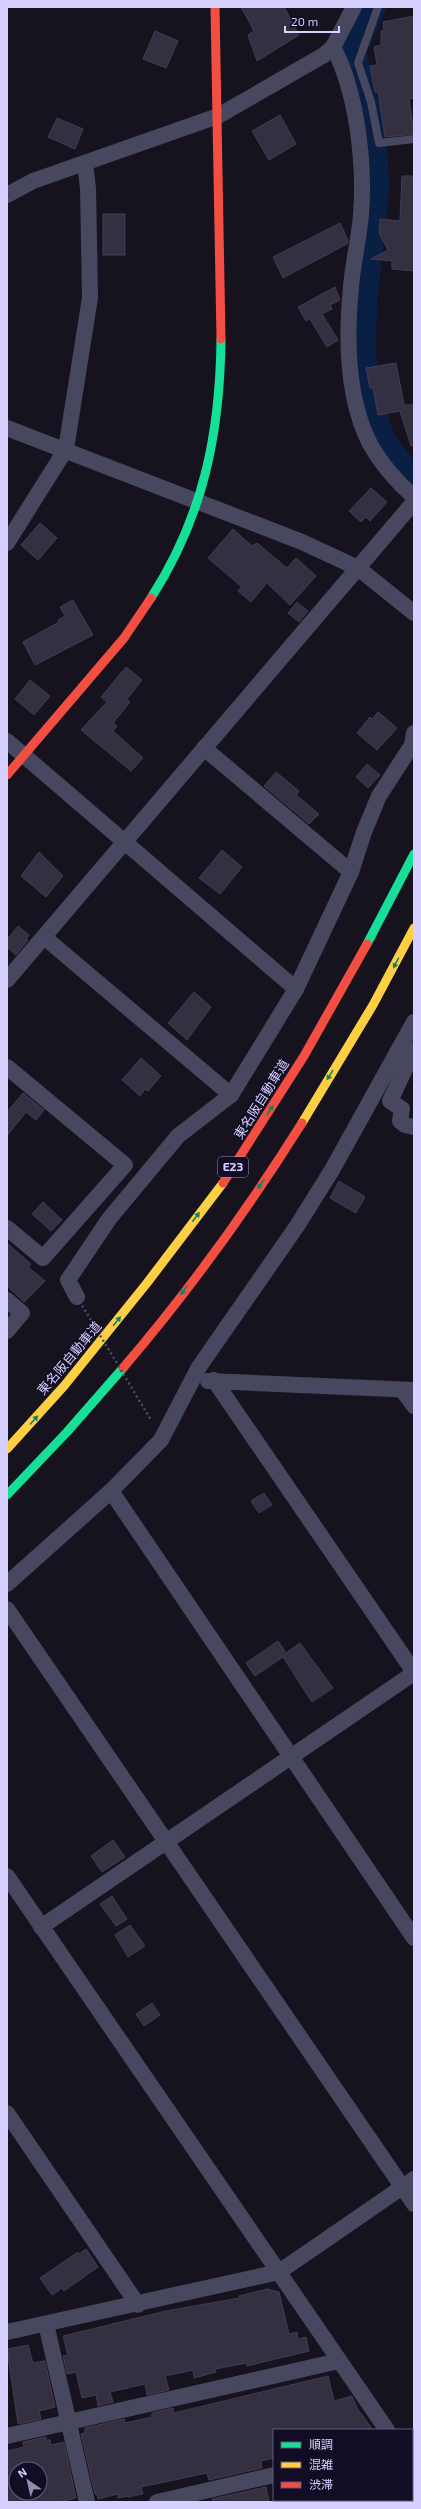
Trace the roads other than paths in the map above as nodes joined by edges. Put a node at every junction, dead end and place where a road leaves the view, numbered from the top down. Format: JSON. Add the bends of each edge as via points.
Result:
{"nodes":[{"id":1,"x":215,"y":7,"type":"edge"},
{"id":2,"x":354,"y":7,"type":"edge"},
{"id":3,"x":378,"y":7,"type":"edge"},
{"id":4,"x":333,"y":46,"type":"junction"},
{"id":5,"x":218,"y":116,"type":"junction"},
{"id":6,"x":414,"y":139,"type":"edge"},
{"id":7,"x":85,"y":163,"type":"junction"},
{"id":8,"x":7,"y":195,"type":"edge"},
{"id":9,"x":7,"y":428,"type":"edge"},
{"id":10,"x":66,"y":450,"type":"junction"},
{"id":11,"x":414,"y":497,"type":"edge"},
{"id":12,"x":199,"y":501,"type":"junction"},
{"id":13,"x":414,"y":502,"type":"edge"},
{"id":14,"x":7,"y":543,"type":"edge"},
{"id":15,"x":358,"y":568,"type":"junction"},
{"id":16,"x":414,"y":613,"type":"edge"},
{"id":17,"x":414,"y":733,"type":"edge"},
{"id":18,"x":7,"y":741,"type":"edge"},
{"id":19,"x":204,"y":748,"type":"junction"},
{"id":20,"x":24,"y":756,"type":"junction"},
{"id":21,"x":7,"y":775,"type":"edge"},
{"id":22,"x":125,"y":842,"type":"junction"},
{"id":23,"x":414,"y":854,"type":"edge"},
{"id":24,"x":351,"y":872,"type":"junction"},
{"id":25,"x":414,"y":928,"type":"edge"},
{"id":26,"x":44,"y":937,"type":"junction"},
{"id":27,"x":7,"y":980,"type":"edge"},
{"id":28,"x":296,"y":989,"type":"junction"},
{"id":29,"x":414,"y":1022,"type":"edge"},
{"id":30,"x":414,"y":1050,"type":"edge"},
{"id":31,"x":7,"y":1067,"type":"edge"},
{"id":32,"x":231,"y":1095,"type":"junction"},
{"id":33,"x":414,"y":1126,"type":"edge"},
{"id":34,"x":7,"y":1228,"type":"edge"},
{"id":35,"x":77,"y":1298,"type":"road end"},
{"id":36,"x":7,"y":1300,"type":"edge"},
{"id":37,"x":7,"y":1331,"type":"edge"},
{"id":38,"x":214,"y":1380,"type":"junction"},
{"id":39,"x":192,"y":1383,"type":"junction"},
{"id":40,"x":409,"y":1391,"type":"edge"},
{"id":41,"x":414,"y":1406,"type":"edge"},
{"id":42,"x":7,"y":1449,"type":"edge"},
{"id":43,"x":111,"y":1491,"type":"junction"},
{"id":44,"x":7,"y":1495,"type":"edge"},
{"id":45,"x":7,"y":1584,"type":"edge"},
{"id":46,"x":7,"y":1609,"type":"edge"},
{"id":47,"x":414,"y":1673,"type":"edge"},
{"id":48,"x":290,"y":1757,"type":"junction"},
{"id":49,"x":167,"y":1841,"type":"junction"},
{"id":50,"x":7,"y":1876,"type":"edge"},
{"id":51,"x":41,"y":1927,"type":"junction"},
{"id":52,"x":414,"y":1938,"type":"edge"},
{"id":53,"x":7,"y":2113,"type":"edge"},
{"id":54,"x":408,"y":2183,"type":"edge"},
{"id":55,"x":414,"y":2204,"type":"edge"},
{"id":56,"x":279,"y":2272,"type":"junction"},
{"id":57,"x":138,"y":2305,"type":"junction"},
{"id":58,"x":46,"y":2324,"type":"junction"},
{"id":59,"x":7,"y":2332,"type":"edge"},
{"id":60,"x":339,"y":2361,"type":"junction"},
{"id":61,"x":68,"y":2422,"type":"junction"},
{"id":62,"x":386,"y":2429,"type":"edge"},
{"id":63,"x":7,"y":2436,"type":"edge"},
{"id":64,"x":273,"y":2475,"type":"edge"},
{"id":65,"x":87,"y":2502,"type":"edge"},
{"id":66,"x":157,"y":2502,"type":"edge"}],
"edges":[{"from":1,"to":5,"type":"main road"},
{"from":2,"to":4,"type":"street"},
{"from":3,"to":6,"type":"lane","via":[[358,63],[371,102],[379,144]]},
{"from":4,"to":5,"type":"street","via":[[324,55],[270,88]]},
{"from":4,"to":11,"type":"street","via":[[343,66],[358,134],[360,157],[361,214],[351,288],[348,345],[356,401],[370,444],[395,479]]},
{"from":5,"to":7,"type":"street"},
{"from":5,"to":12,"type":"main road","via":[[220,376],[213,447]]},
{"from":7,"to":8,"type":"street","via":[[33,181]]},
{"from":7,"to":10,"type":"street","via":[[88,188],[90,298]]},
{"from":9,"to":10,"type":"street"},
{"from":10,"to":12,"type":"street"},
{"from":10,"to":14,"type":"street"},
{"from":12,"to":15,"type":"street","via":[[302,542]]},
{"from":12,"to":20,"type":"main road","via":[[181,544],[140,615],[124,638]]},
{"from":13,"to":15,"type":"street"},
{"from":15,"to":16,"type":"street"},
{"from":15,"to":19,"type":"street"},
{"from":17,"to":24,"type":"street","via":[[412,745],[379,796]]},
{"from":18,"to":20,"type":"street"},
{"from":19,"to":22,"type":"street"},
{"from":19,"to":24,"type":"street"},
{"from":20,"to":21,"type":"main road"},
{"from":20,"to":22,"type":"street"},
{"from":22,"to":26,"type":"street"},
{"from":22,"to":28,"type":"street"},
{"from":42,"to":23,"type":"main road","name":"東名阪自動車道","number":"E23","one_way":true,"via":[[67,1383],[141,1291],[229,1173],[287,1083],[365,951]]},
{"from":24,"to":28,"type":"street"},
{"from":25,"to":44,"type":"main road","number":"E23","one_way":true,"via":[[389,977],[284,1152],[224,1237],[143,1344],[89,1408]]},
{"from":26,"to":27,"type":"street"},
{"from":26,"to":32,"type":"street"},
{"from":28,"to":32,"type":"street"},
{"from":29,"to":39,"type":"street","via":[[332,1170],[297,1226],[199,1368]]},
{"from":30,"to":33,"type":"street","via":[[390,1101],[402,1109],[400,1121],[405,1125]]},
{"from":31,"to":34,"type":"street","via":[[125,1165],[43,1258]]},
{"from":32,"to":35,"type":"street","via":[[178,1136],[110,1219],[68,1280]]},
{"from":36,"to":37,"type":"street","via":[[22,1313]]},
{"from":38,"to":39,"type":"street"},
{"from":38,"to":40,"type":"street"},
{"from":38,"to":47,"type":"street"},
{"from":39,"to":43,"type":"street","via":[[161,1440]]},
{"from":40,"to":41,"type":"street"},
{"from":43,"to":45,"type":"street"},
{"from":43,"to":48,"type":"street"},
{"from":46,"to":49,"type":"street"},
{"from":47,"to":48,"type":"street"},
{"from":48,"to":49,"type":"street"},
{"from":48,"to":52,"type":"street"},
{"from":49,"to":51,"type":"street"},
{"from":49,"to":54,"type":"street"},
{"from":50,"to":51,"type":"street"},
{"from":51,"to":56,"type":"street"},
{"from":53,"to":57,"type":"street"},
{"from":54,"to":55,"type":"street"},
{"from":54,"to":56,"type":"street"},
{"from":56,"to":57,"type":"street"},
{"from":56,"to":60,"type":"street"},
{"from":57,"to":58,"type":"street"},
{"from":58,"to":59,"type":"street"},
{"from":58,"to":61,"type":"street"},
{"from":60,"to":61,"type":"street"},
{"from":60,"to":62,"type":"street"},
{"from":61,"to":63,"type":"street"},
{"from":61,"to":65,"type":"street"},
{"from":64,"to":66,"type":"street"}]}
